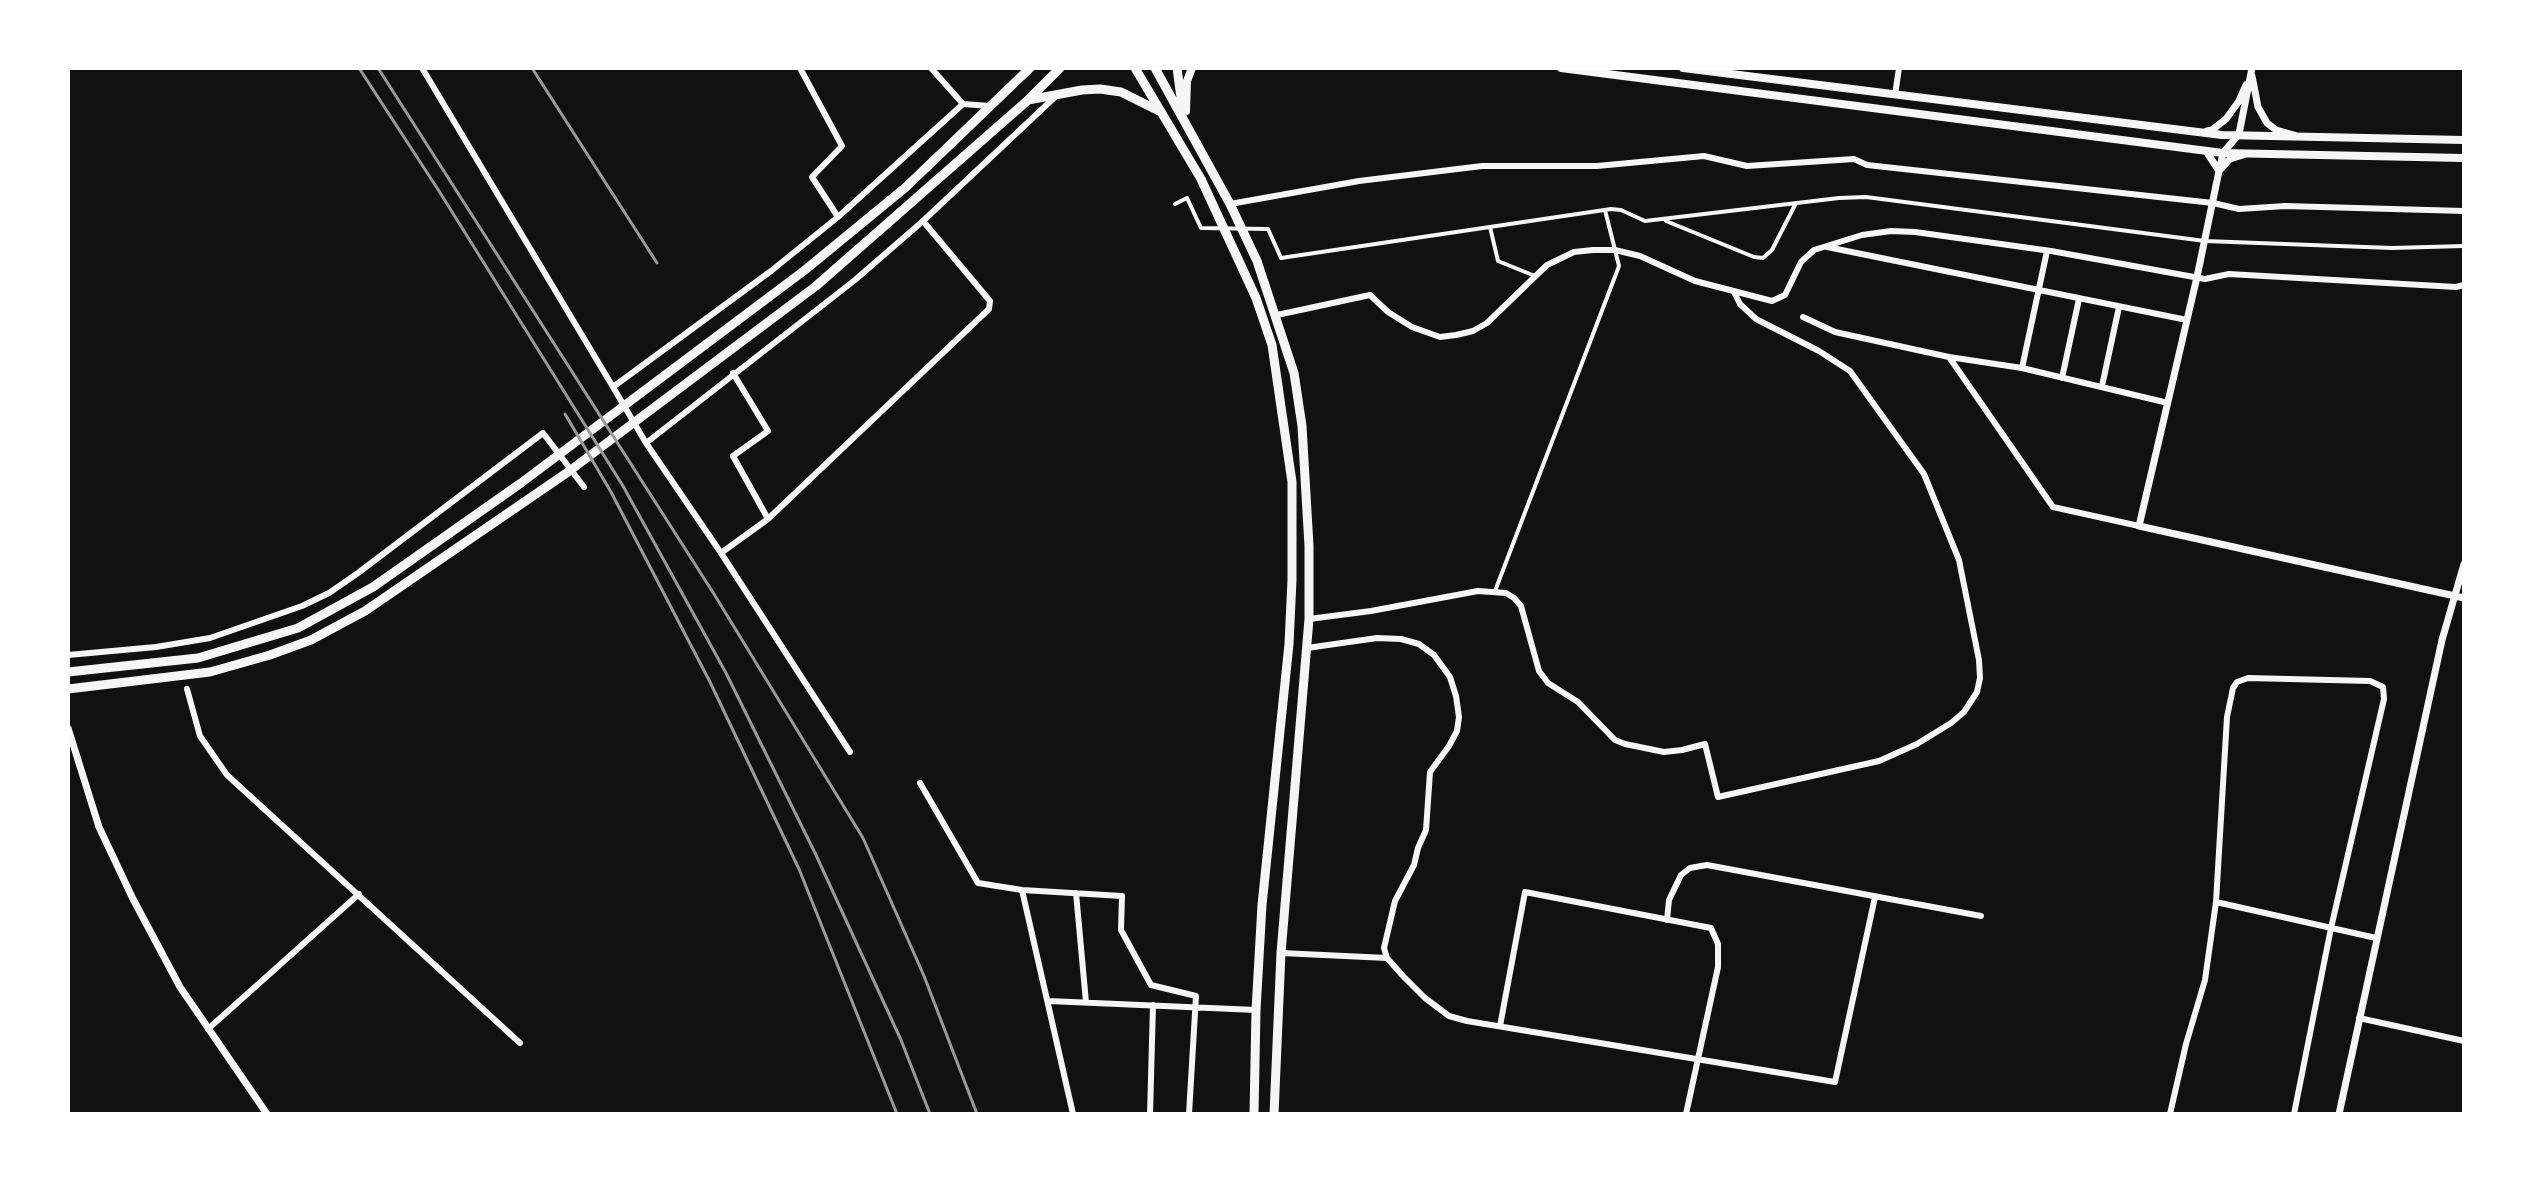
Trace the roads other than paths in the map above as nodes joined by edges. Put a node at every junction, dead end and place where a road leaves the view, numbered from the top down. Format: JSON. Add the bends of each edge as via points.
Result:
{"nodes":[{"id":1,"x":422,"y":68,"type":"edge"},
{"id":2,"x":800,"y":68,"type":"edge"},
{"id":3,"x":931,"y":68,"type":"edge"},
{"id":4,"x":1030,"y":68,"type":"edge"},
{"id":5,"x":1060,"y":68,"type":"edge"},
{"id":6,"x":1135,"y":68,"type":"edge"},
{"id":7,"x":1155,"y":68,"type":"edge"},
{"id":8,"x":1177,"y":68,"type":"edge"},
{"id":9,"x":1192,"y":68,"type":"edge"},
{"id":10,"x":1561,"y":68,"type":"edge"},
{"id":11,"x":1683,"y":68,"type":"edge"},
{"id":12,"x":1899,"y":68,"type":"edge"},
{"id":13,"x":2252,"y":70,"type":"edge"},
{"id":14,"x":1057,"y":95,"type":"junction"},
{"id":15,"x":1895,"y":95,"type":"junction"},
{"id":16,"x":1027,"y":101,"type":"junction"},
{"id":17,"x":963,"y":104,"type":"junction"},
{"id":18,"x":990,"y":106,"type":"junction"},
{"id":19,"x":1162,"y":113,"type":"junction"},
{"id":20,"x":1185,"y":124,"type":"junction"},
{"id":21,"x":2199,"y":132,"type":"junction"},
{"id":22,"x":2239,"y":134,"type":"junction"},
{"id":23,"x":2300,"y":136,"type":"junction"},
{"id":24,"x":2464,"y":140,"type":"edge"},
{"id":25,"x":2206,"y":151,"type":"junction"},
{"id":26,"x":2223,"y":153,"type":"junction"},
{"id":27,"x":2246,"y":154,"type":"junction"},
{"id":28,"x":2464,"y":158,"type":"edge"},
{"id":29,"x":2219,"y":171,"type":"junction"},
{"id":30,"x":1796,"y":203,"type":"junction"},
{"id":31,"x":2213,"y":203,"type":"junction"},
{"id":32,"x":1175,"y":204,"type":"dead end"},
{"id":33,"x":1230,"y":204,"type":"junction"},
{"id":34,"x":1605,"y":210,"type":"junction"},
{"id":35,"x":2464,"y":211,"type":"edge"},
{"id":36,"x":838,"y":217,"type":"junction"},
{"id":37,"x":1663,"y":219,"type":"junction"},
{"id":38,"x":923,"y":221,"type":"junction"},
{"id":39,"x":1490,"y":227,"type":"junction"},
{"id":40,"x":2205,"y":241,"type":"junction"},
{"id":41,"x":2464,"y":246,"type":"edge"},
{"id":42,"x":1823,"y":247,"type":"junction"},
{"id":43,"x":1615,"y":250,"type":"junction"},
{"id":44,"x":2047,"y":251,"type":"junction"},
{"id":45,"x":1535,"y":276,"type":"junction"},
{"id":46,"x":2197,"y":277,"type":"junction"},
{"id":47,"x":2464,"y":285,"type":"edge"},
{"id":48,"x":2039,"y":290,"type":"junction"},
{"id":49,"x":1734,"y":292,"type":"junction"},
{"id":50,"x":2079,"y":299,"type":"junction"},
{"id":51,"x":2119,"y":307,"type":"junction"},
{"id":52,"x":1277,"y":315,"type":"junction"},
{"id":53,"x":1803,"y":317,"type":"dead end"},
{"id":54,"x":2187,"y":320,"type":"junction"},
{"id":55,"x":1949,"y":357,"type":"junction"},
{"id":56,"x":2022,"y":368,"type":"junction"},
{"id":57,"x":733,"y":373,"type":"junction"},
{"id":58,"x":2062,"y":378,"type":"junction"},
{"id":59,"x":2102,"y":386,"type":"junction"},
{"id":60,"x":613,"y":387,"type":"junction"},
{"id":61,"x":2168,"y":403,"type":"junction"},
{"id":62,"x":646,"y":443,"type":"junction"},
{"id":63,"x":584,"y":487,"type":"dead end"},
{"id":64,"x":768,"y":519,"type":"junction"},
{"id":65,"x":2139,"y":526,"type":"junction"},
{"id":66,"x":721,"y":553,"type":"junction"},
{"id":67,"x":2464,"y":564,"type":"edge"},
{"id":68,"x":1495,"y":591,"type":"junction"},
{"id":69,"x":2460,"y":597,"type":"edge"},
{"id":70,"x":1309,"y":619,"type":"junction"},
{"id":71,"x":1307,"y":648,"type":"junction"},
{"id":72,"x":68,"y":655,"type":"edge"},
{"id":73,"x":68,"y":672,"type":"edge"},
{"id":74,"x":68,"y":689,"type":"edge"},
{"id":75,"x":187,"y":689,"type":"dead end"},
{"id":76,"x":68,"y":728,"type":"edge"},
{"id":77,"x":850,"y":752,"type":"dead end"},
{"id":78,"x":920,"y":783,"type":"dead end"},
{"id":79,"x":1022,"y":890,"type":"junction"},
{"id":80,"x":1076,"y":893,"type":"junction"},
{"id":81,"x":359,"y":894,"type":"junction"},
{"id":82,"x":1875,"y":897,"type":"junction"},
{"id":83,"x":2216,"y":902,"type":"junction"},
{"id":84,"x":1981,"y":916,"type":"dead end"},
{"id":85,"x":1667,"y":920,"type":"junction"},
{"id":86,"x":2331,"y":928,"type":"junction"},
{"id":87,"x":2376,"y":938,"type":"junction"},
{"id":88,"x":1281,"y":953,"type":"junction"},
{"id":89,"x":1387,"y":958,"type":"junction"},
{"id":90,"x":1048,"y":1001,"type":"junction"},
{"id":91,"x":1086,"y":1002,"type":"junction"},
{"id":92,"x":1153,"y":1005,"type":"junction"},
{"id":93,"x":1197,"y":1007,"type":"junction"},
{"id":94,"x":1256,"y":1010,"type":"junction"},
{"id":95,"x":2359,"y":1018,"type":"junction"},
{"id":96,"x":1500,"y":1026,"type":"junction"},
{"id":97,"x":208,"y":1029,"type":"junction"},
{"id":98,"x":2464,"y":1041,"type":"edge"},
{"id":99,"x":520,"y":1043,"type":"dead end"},
{"id":100,"x":1698,"y":1059,"type":"junction"},
{"id":101,"x":267,"y":1114,"type":"edge"},
{"id":102,"x":1073,"y":1114,"type":"edge"},
{"id":103,"x":1150,"y":1114,"type":"edge"},
{"id":104,"x":1189,"y":1114,"type":"edge"},
{"id":105,"x":1254,"y":1114,"type":"edge"},
{"id":106,"x":1274,"y":1114,"type":"edge"},
{"id":107,"x":1686,"y":1114,"type":"edge"},
{"id":108,"x":2170,"y":1114,"type":"edge"},
{"id":109,"x":2294,"y":1114,"type":"edge"},
{"id":110,"x":2339,"y":1114,"type":"edge"}],
"edges":[{"from":1,"to":60,"type":"street"},
{"from":2,"to":36,"type":"street","via":[[842,146],[812,177]]},
{"from":3,"to":17,"type":"street"},
{"from":4,"to":18,"type":"main road"},
{"from":5,"to":16,"type":"main road"},
{"from":6,"to":19,"type":"main road"},
{"from":7,"to":20,"type":"main road"},
{"from":8,"to":20,"type":"main road"},
{"from":9,"to":20,"type":"main road"},
{"from":10,"to":25,"type":"main road"},
{"from":11,"to":15,"type":"main road"},
{"from":12,"to":15,"type":"street"},
{"from":13,"to":21,"type":"street","via":[[2226,119]]},
{"from":13,"to":22,"type":"street"},
{"from":13,"to":23,"type":"street","via":[[2258,107],[2267,123]]},
{"from":14,"to":16,"type":"main road"},
{"from":14,"to":19,"type":"main road","via":[[1121,92]]},
{"from":14,"to":38,"type":"street"},
{"from":15,"to":21,"type":"main road"},
{"from":16,"to":74,"type":"main road","via":[[816,286],[568,472],[365,611],[311,640],[210,672]]},
{"from":17,"to":18,"type":"street"},
{"from":17,"to":36,"type":"street"},
{"from":18,"to":73,"type":"main road","via":[[906,187],[805,270],[373,587],[298,628],[259,641],[198,658]]},
{"from":19,"to":94,"type":"main road","via":[[1201,179],[1256,298],[1272,345],[1292,482],[1289,644]]},
{"from":20,"to":33,"type":"main road"},
{"from":21,"to":22,"type":"main road"},
{"from":22,"to":23,"type":"main road"},
{"from":22,"to":26,"type":"street"},
{"from":23,"to":24,"type":"main road"},
{"from":25,"to":26,"type":"main road"},
{"from":25,"to":29,"type":"street"},
{"from":26,"to":27,"type":"main road"},
{"from":26,"to":29,"type":"street"},
{"from":27,"to":28,"type":"main road"},
{"from":27,"to":29,"type":"street","via":[[2230,159]]},
{"from":29,"to":31,"type":"street"},
{"from":30,"to":37,"type":"street"},
{"from":30,"to":37,"type":"street","via":[[1763,258]]},
{"from":30,"to":40,"type":"street","via":[[1866,197]]},
{"from":31,"to":33,"type":"street","via":[[1867,165],[1854,159],[1747,166],[1704,156],[1597,166],[1482,166]]},
{"from":31,"to":35,"type":"street","via":[[2239,209]]},
{"from":31,"to":40,"type":"street"},
{"from":32,"to":39,"type":"street","via":[[1187,198],[1201,228],[1268,229],[1281,258]]},
{"from":33,"to":52,"type":"main road"},
{"from":34,"to":37,"type":"street","via":[[1621,210],[1645,221]]},
{"from":34,"to":39,"type":"street"},
{"from":34,"to":43,"type":"street"},
{"from":36,"to":60,"type":"street"},
{"from":38,"to":57,"type":"street"},
{"from":38,"to":64,"type":"street","via":[[990,301],[989,309]]},
{"from":39,"to":45,"type":"street","via":[[1498,261]]},
{"from":40,"to":41,"type":"street"},
{"from":40,"to":46,"type":"street"},
{"from":42,"to":44,"type":"street","via":[[1891,231]]},
{"from":42,"to":48,"type":"street"},
{"from":42,"to":49,"type":"street","via":[[1807,254],[1782,298],[1772,301]]},
{"from":43,"to":45,"type":"street","via":[[1574,252]]},
{"from":43,"to":49,"type":"street"},
{"from":43,"to":68,"type":"street","via":[[1619,266]]},
{"from":44,"to":46,"type":"street"},
{"from":44,"to":48,"type":"street"},
{"from":45,"to":52,"type":"street","via":[[1487,323],[1456,335],[1440,337],[1412,327],[1370,295]]},
{"from":46,"to":47,"type":"street"},
{"from":46,"to":54,"type":"street"},
{"from":48,"to":50,"type":"street"},
{"from":48,"to":56,"type":"street"},
{"from":49,"to":68,"type":"street","via":[[1756,319],[1850,371],[1924,474],[1959,560],[1979,660],[1977,692],[1964,712],[1938,733],[1879,761],[1718,797],[1705,744],[1664,752],[1625,744],[1548,683],[1539,671],[1521,606]]},
{"from":50,"to":51,"type":"street"},
{"from":50,"to":58,"type":"street"},
{"from":51,"to":54,"type":"street"},
{"from":51,"to":59,"type":"street"},
{"from":52,"to":70,"type":"main road","via":[[1302,426]]},
{"from":53,"to":55,"type":"street","via":[[1835,332]]},
{"from":54,"to":61,"type":"street"},
{"from":55,"to":56,"type":"street"},
{"from":55,"to":65,"type":"street","via":[[2053,507]]},
{"from":56,"to":58,"type":"street"},
{"from":57,"to":62,"type":"street"},
{"from":57,"to":64,"type":"street","via":[[768,431],[733,456]]},
{"from":58,"to":59,"type":"street"},
{"from":59,"to":61,"type":"street"},
{"from":60,"to":62,"type":"street"},
{"from":61,"to":65,"type":"street"},
{"from":62,"to":66,"type":"street"},
{"from":63,"to":72,"type":"street","via":[[543,433],[358,573],[302,606],[210,638]]},
{"from":64,"to":66,"type":"street"},
{"from":65,"to":69,"type":"street"},
{"from":66,"to":77,"type":"street"},
{"from":67,"to":69,"type":"street"},
{"from":68,"to":70,"type":"street"},
{"from":69,"to":87,"type":"street","via":[[2442,640]]},
{"from":70,"to":71,"type":"main road"},
{"from":71,"to":88,"type":"main road"},
{"from":71,"to":89,"type":"street","via":[[1377,638],[1419,644],[1450,677],[1456,696],[1457,731],[1430,772],[1426,830],[1390,916]]},
{"from":75,"to":81,"type":"street","via":[[200,736],[227,775]]},
{"from":76,"to":97,"type":"street","via":[[106,841],[180,987]]},
{"from":78,"to":79,"type":"street","via":[[978,883]]},
{"from":79,"to":80,"type":"street"},
{"from":79,"to":90,"type":"street"},
{"from":80,"to":91,"type":"street"},
{"from":80,"to":93,"type":"street","via":[[1122,896],[1121,930],[1151,985],[1196,996]]},
{"from":81,"to":97,"type":"street"},
{"from":81,"to":99,"type":"street"},
{"from":82,"to":84,"type":"street"},
{"from":82,"to":85,"type":"street","via":[[1699,865],[1675,885]]},
{"from":82,"to":100,"type":"street","via":[[1835,1082]]},
{"from":83,"to":86,"type":"street"},
{"from":83,"to":86,"type":"street","via":[[2227,717],[2237,682],[2370,681],[2383,687],[2384,699]]},
{"from":83,"to":108,"type":"street","via":[[2205,980]]},
{"from":85,"to":96,"type":"street","via":[[1525,892]]},
{"from":85,"to":100,"type":"street","via":[[1711,928],[1718,944],[1715,988]]},
{"from":86,"to":87,"type":"street"},
{"from":86,"to":109,"type":"street"},
{"from":87,"to":95,"type":"street"},
{"from":88,"to":89,"type":"street"},
{"from":88,"to":106,"type":"main road"},
{"from":89,"to":96,"type":"street","via":[[1449,1016]]},
{"from":90,"to":91,"type":"street"},
{"from":90,"to":102,"type":"street"},
{"from":91,"to":92,"type":"street"},
{"from":92,"to":93,"type":"street"},
{"from":92,"to":103,"type":"street"},
{"from":93,"to":94,"type":"street"},
{"from":93,"to":104,"type":"street"},
{"from":94,"to":105,"type":"main road"},
{"from":95,"to":98,"type":"street"},
{"from":95,"to":110,"type":"street"},
{"from":96,"to":100,"type":"street"},
{"from":97,"to":101,"type":"street"},
{"from":100,"to":107,"type":"street"}]}
